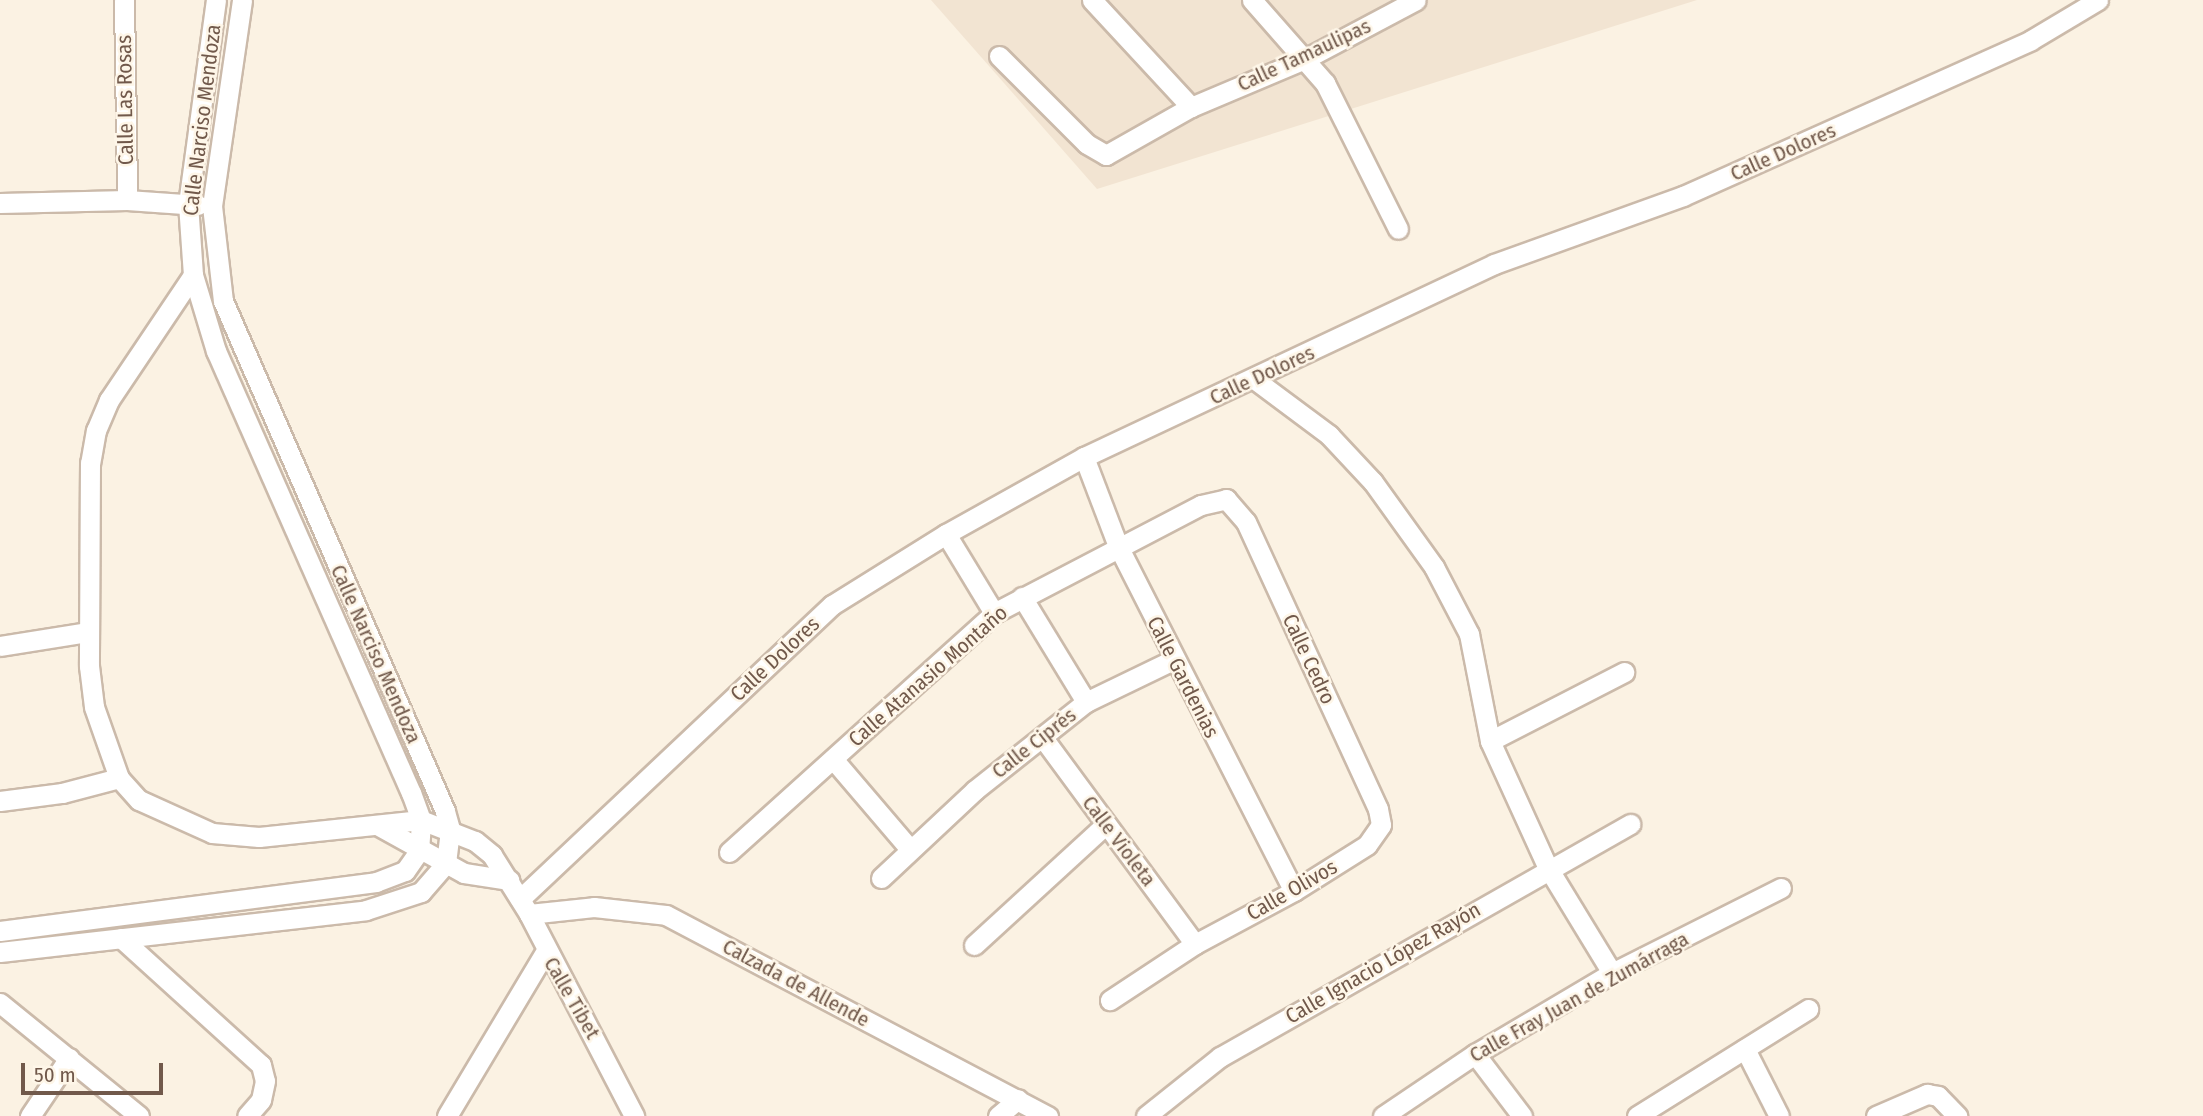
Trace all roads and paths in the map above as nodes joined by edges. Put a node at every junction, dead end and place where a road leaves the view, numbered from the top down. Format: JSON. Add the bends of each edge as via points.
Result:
{"nodes":[{"id":1,"x":124,"y":0,"type":"edge"},
{"id":2,"x":216,"y":0,"type":"edge"},
{"id":3,"x":242,"y":0,"type":"edge"},
{"id":4,"x":1093,"y":0,"type":"edge"},
{"id":5,"x":1252,"y":0,"type":"edge"},
{"id":6,"x":1416,"y":0,"type":"edge"},
{"id":7,"x":2098,"y":0,"type":"edge"},
{"id":8,"x":999,"y":56,"type":"dead end"},
{"id":9,"x":1307,"y":58,"type":"junction"},
{"id":10,"x":1191,"y":107,"type":"junction"},
{"id":11,"x":127,"y":200,"type":"junction"},
{"id":12,"x":0,"y":203,"type":"edge"},
{"id":13,"x":188,"y":204,"type":"junction"},
{"id":14,"x":212,"y":206,"type":"junction"},
{"id":15,"x":1398,"y":229,"type":"dead end"},
{"id":16,"x":193,"y":275,"type":"junction"},
{"id":17,"x":1254,"y":379,"type":"junction"},
{"id":18,"x":1084,"y":457,"type":"junction"},
{"id":19,"x":1226,"y":499,"type":"joint"},
{"id":20,"x":946,"y":534,"type":"junction"},
{"id":21,"x":1118,"y":546,"type":"junction"},
{"id":22,"x":1022,"y":597,"type":"junction"},
{"id":23,"x":994,"y":612,"type":"junction"},
{"id":24,"x":87,"y":632,"type":"junction"},
{"id":25,"x":0,"y":646,"type":"edge"},
{"id":26,"x":1173,"y":660,"type":"junction"},
{"id":27,"x":1624,"y":672,"type":"dead end"},
{"id":28,"x":1086,"y":702,"type":"junction"},
{"id":29,"x":1043,"y":738,"type":"junction"},
{"id":30,"x":1490,"y":741,"type":"junction"},
{"id":31,"x":833,"y":759,"type":"junction"},
{"id":32,"x":119,"y":778,"type":"junction"},
{"id":33,"x":0,"y":801,"type":"edge"},
{"id":34,"x":421,"y":820,"type":"junction"},
{"id":35,"x":1106,"y":824,"type":"junction"},
{"id":36,"x":1630,"y":824,"type":"dead end"},
{"id":37,"x":377,"y":825,"type":"junction"},
{"id":38,"x":1381,"y":825,"type":"joint"},
{"id":39,"x":450,"y":829,"type":"junction"},
{"id":40,"x":909,"y":848,"type":"junction"},
{"id":41,"x":419,"y":851,"type":"junction"},
{"id":42,"x":729,"y":852,"type":"dead end"},
{"id":43,"x":446,"y":863,"type":"junction"},
{"id":44,"x":1548,"y":868,"type":"junction"},
{"id":45,"x":881,"y":878,"type":"dead end"},
{"id":46,"x":509,"y":880,"type":"junction"},
{"id":47,"x":1781,"y":888,"type":"dead end"},
{"id":48,"x":1294,"y":891,"type":"junction"},
{"id":49,"x":253,"y":901,"type":"junction"},
{"id":50,"x":524,"y":906,"type":"junction"},
{"id":51,"x":254,"y":924,"type":"junction"},
{"id":52,"x":0,"y":931,"type":"edge"},
{"id":53,"x":121,"y":938,"type":"junction"},
{"id":54,"x":1195,"y":944,"type":"junction"},
{"id":55,"x":974,"y":945,"type":"dead end"},
{"id":56,"x":0,"y":952,"type":"edge"},
{"id":57,"x":545,"y":952,"type":"junction"},
{"id":58,"x":1612,"y":973,"type":"junction"},
{"id":59,"x":1110,"y":1000,"type":"dead end"},
{"id":60,"x":0,"y":1003,"type":"edge"},
{"id":61,"x":1808,"y":1009,"type":"dead end"},
{"id":62,"x":1745,"y":1049,"type":"junction"},
{"id":63,"x":1475,"y":1054,"type":"junction"},
{"id":64,"x":69,"y":1058,"type":"junction"},
{"id":65,"x":1018,"y":1099,"type":"junction"},
{"id":66,"x":30,"y":1116,"type":"edge"},
{"id":67,"x":139,"y":1116,"type":"edge"},
{"id":68,"x":247,"y":1116,"type":"edge"},
{"id":69,"x":447,"y":1116,"type":"edge"},
{"id":70,"x":634,"y":1116,"type":"edge"},
{"id":71,"x":998,"y":1116,"type":"edge"},
{"id":72,"x":1048,"y":1116,"type":"edge"},
{"id":73,"x":1146,"y":1116,"type":"edge"},
{"id":74,"x":1383,"y":1116,"type":"edge"},
{"id":75,"x":1522,"y":1116,"type":"edge"},
{"id":76,"x":1637,"y":1116,"type":"edge"},
{"id":77,"x":1779,"y":1116,"type":"edge"},
{"id":78,"x":1876,"y":1116,"type":"edge"},
{"id":79,"x":1957,"y":1116,"type":"edge"}],
"edges":[{"from":1,"to":11,"type":"street","name":"Calle Las Rosas"},
{"from":2,"to":13,"type":"street","name":"Calle Narciso Mendoza"},
{"from":3,"to":14,"type":"street","name":"Calle Narciso Mendoza"},
{"from":4,"to":10,"type":"street"},
{"from":5,"to":9,"type":"street"},
{"from":6,"to":9,"type":"street","name":"Calle Tamaulipas"},
{"from":7,"to":17,"type":"street","name":"Calle Dolores","via":[[1970,69],[1683,196],[1494,264]]},
{"from":8,"to":10,"type":"street","name":"Calle Tamaulipas","via":[[1102,154],[1119,151]]},
{"from":9,"to":10,"type":"street","name":"Calle Tamaulipas"},
{"from":9,"to":15,"type":"street","via":[[1337,106]]},
{"from":11,"to":12,"type":"street"},
{"from":11,"to":13,"type":"street"},
{"from":13,"to":14,"type":"street"},
{"from":13,"to":16,"type":"street","name":"Calle Narciso Mendoza"},
{"from":14,"to":39,"type":"street","name":"Calle Narciso Mendoza","via":[[218,278],[234,333]]},
{"from":16,"to":24,"type":"street","via":[[109,400],[96,430],[90,463]]},
{"from":16,"to":34,"type":"street","name":"Calle Narciso Mendoza","via":[[216,351]]},
{"from":17,"to":18,"type":"street","name":"Calle Dolores"},
{"from":17,"to":30,"type":"street","via":[[1329,435],[1373,482],[1434,566],[1469,634]]},
{"from":18,"to":20,"type":"street","name":"Calle Dolores"},
{"from":18,"to":21,"type":"street","name":"Calle Gardenias"},
{"from":19,"to":21,"type":"street","name":"Calle Atanasio Montaño","via":[[1201,505]]},
{"from":19,"to":38,"type":"street","name":"Calle Cedro","via":[[1246,522],[1378,809]]},
{"from":20,"to":23,"type":"street"},
{"from":20,"to":50,"type":"street","name":"Calle Dolores","via":[[832,606]]},
{"from":21,"to":22,"type":"street","name":"Calle Atanasio Montaño"},
{"from":21,"to":26,"type":"street","name":"Calle Gardenias"},
{"from":22,"to":23,"type":"street","name":"Calle Atanasio Montaño"},
{"from":22,"to":28,"type":"street"},
{"from":23,"to":31,"type":"street","name":"Calle Atanasio Montaño"},
{"from":24,"to":25,"type":"street"},
{"from":24,"to":32,"type":"street","via":[[94,707]]},
{"from":26,"to":28,"type":"street","name":"Calle Ciprés"},
{"from":26,"to":48,"type":"street","name":"Calle Gardenias"},
{"from":27,"to":30,"type":"street"},
{"from":28,"to":29,"type":"street","name":"Calle Ciprés"},
{"from":29,"to":35,"type":"street","name":"Calle Violeta"},
{"from":29,"to":40,"type":"street","name":"Calle Ciprés"},
{"from":30,"to":44,"type":"street"},
{"from":31,"to":40,"type":"street"},
{"from":31,"to":42,"type":"street","name":"Calle Atanasio Montaño"},
{"from":32,"to":33,"type":"street","via":[[62,793]]},
{"from":32,"to":37,"type":"street","via":[[139,800],[212,833],[259,836]]},
{"from":34,"to":37,"type":"street"},
{"from":34,"to":39,"type":"street","name":"Calle Tibet"},
{"from":34,"to":41,"type":"street","name":"Calle Narciso Mendoza"},
{"from":35,"to":54,"type":"street","name":"Calle Violeta"},
{"from":35,"to":55,"type":"street"},
{"from":36,"to":44,"type":"street","name":"Calle Ignacio López Rayón"},
{"from":37,"to":41,"type":"street"},
{"from":38,"to":48,"type":"street","name":"Calle Olivos","via":[[1367,845]]},
{"from":39,"to":43,"type":"street"},
{"from":39,"to":46,"type":"street","name":"Calle Tibet","via":[[485,849]]},
{"from":40,"to":45,"type":"street","name":"Calle Ciprés"},
{"from":41,"to":43,"type":"street"},
{"from":41,"to":49,"type":"street","via":[[414,863],[388,878]]},
{"from":43,"to":46,"type":"street","via":[[474,877]]},
{"from":43,"to":51,"type":"street","via":[[421,892],[382,907]]},
{"from":44,"to":58,"type":"street"},
{"from":44,"to":73,"type":"street","name":"Calle Ignacio López Rayón","via":[[1220,1057]]},
{"from":46,"to":50,"type":"street","name":"Calle Tibet"},
{"from":47,"to":58,"type":"street","name":"Calle Fray Juan de Zumárraga"},
{"from":48,"to":54,"type":"street","name":"Calle Olivos"},
{"from":49,"to":51,"type":"street"},
{"from":49,"to":52,"type":"street"},
{"from":50,"to":57,"type":"street","name":"Calle Tibet"},
{"from":50,"to":65,"type":"street","name":"Calzada de Allende","via":[[666,915]]},
{"from":51,"to":53,"type":"street"},
{"from":53,"to":56,"type":"street"},
{"from":53,"to":68,"type":"street","via":[[261,1065],[265,1081],[261,1100]]},
{"from":54,"to":59,"type":"street","name":"Calle Olivos"},
{"from":57,"to":69,"type":"street"},
{"from":57,"to":70,"type":"street","name":"Calle Tibet"},
{"from":58,"to":63,"type":"street","name":"Calle Fray Juan de Zumárraga"},
{"from":60,"to":64,"type":"street"},
{"from":61,"to":62,"type":"street"},
{"from":62,"to":76,"type":"street"},
{"from":62,"to":77,"type":"street"},
{"from":63,"to":74,"type":"street","name":"Calle Fray Juan de Zumárraga"},
{"from":63,"to":75,"type":"street"},
{"from":64,"to":66,"type":"street"},
{"from":64,"to":67,"type":"street"},
{"from":65,"to":71,"type":"street"},
{"from":65,"to":72,"type":"street","name":"Calzada de Allende"},
{"from":78,"to":79,"type":"street","via":[[1914,1098],[1938,1096]]}]}
